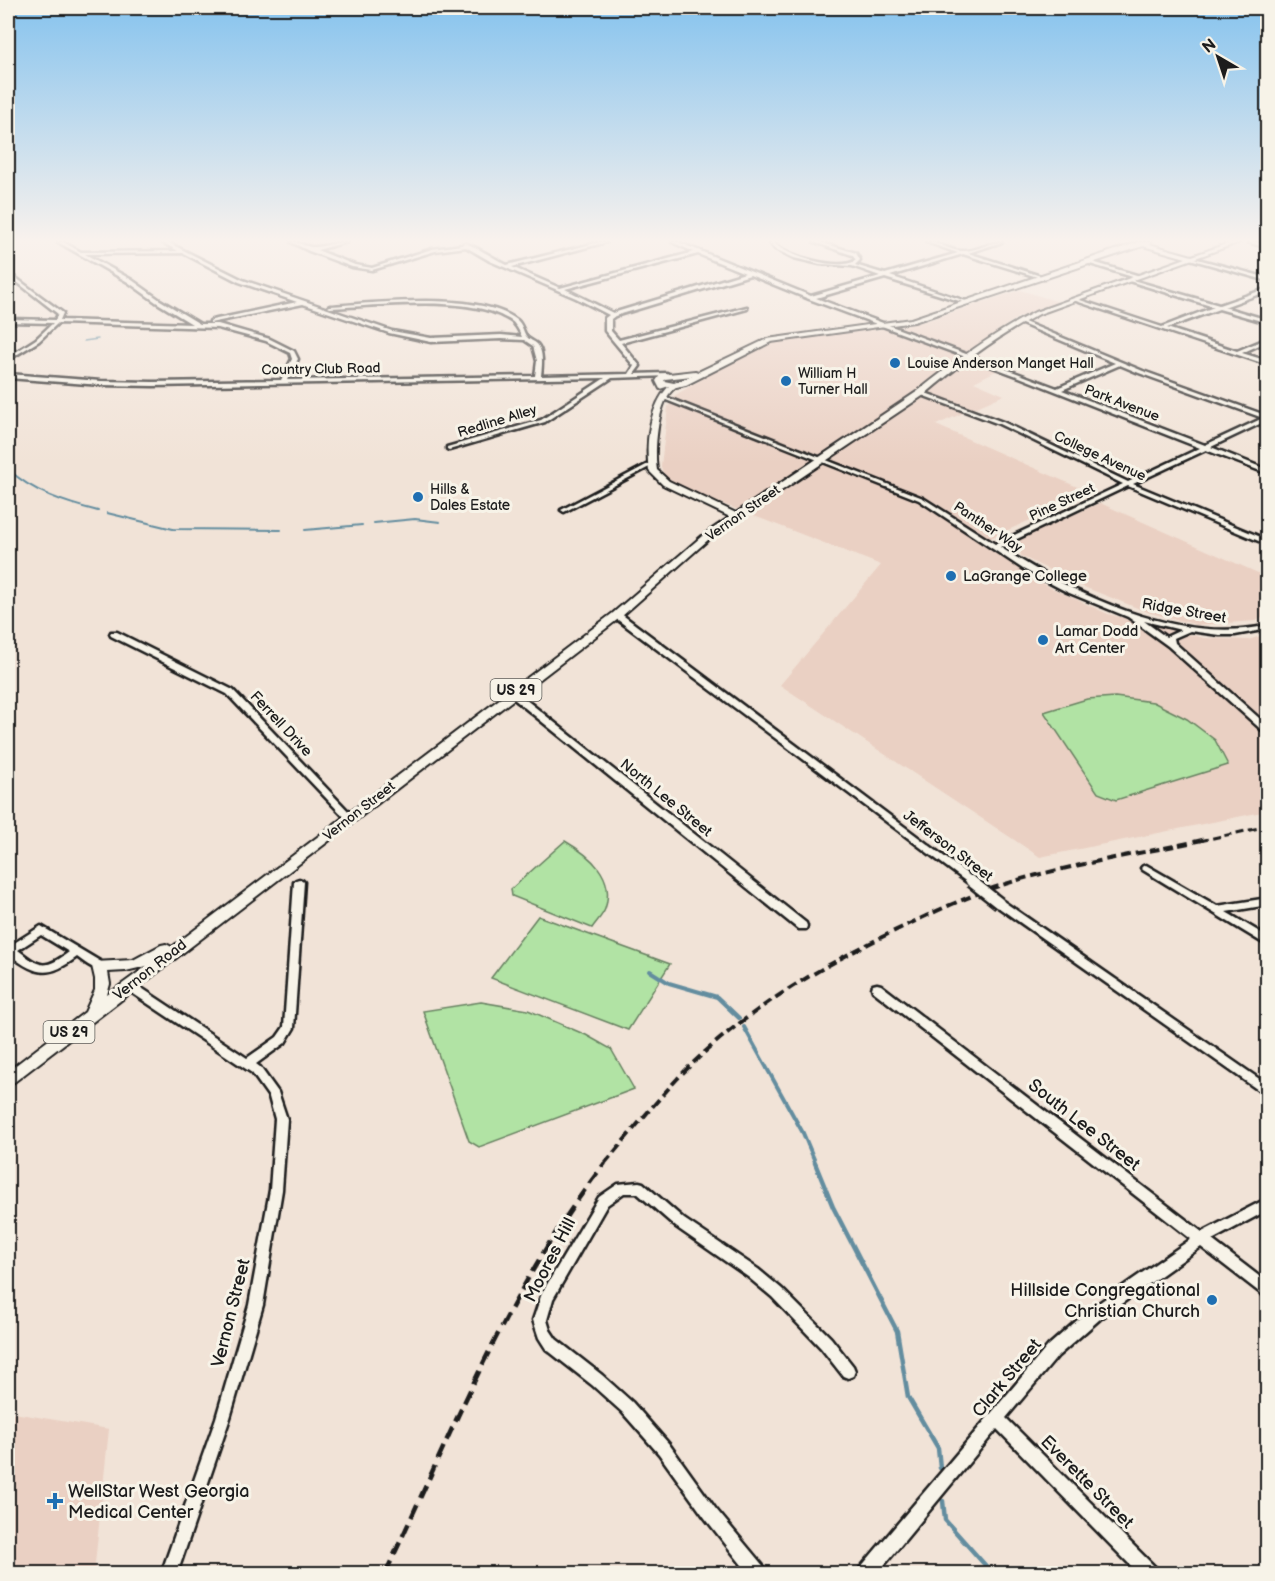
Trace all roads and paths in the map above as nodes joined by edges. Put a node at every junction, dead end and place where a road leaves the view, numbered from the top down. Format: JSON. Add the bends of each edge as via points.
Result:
{"nodes":[{"id":1,"x":60,"y":316,"type":"edge"},
{"id":2,"x":183,"y":316,"type":"edge"},
{"id":3,"x":241,"y":316,"type":"edge"},
{"id":4,"x":346,"y":316,"type":"edge"},
{"id":5,"x":504,"y":316,"type":"edge"},
{"id":6,"x":612,"y":316,"type":"edge"},
{"id":7,"x":716,"y":316,"type":"edge"},
{"id":8,"x":857,"y":316,"type":"edge"},
{"id":9,"x":928,"y":316,"type":"edge"},
{"id":10,"x":1036,"y":316,"type":"edge"},
{"id":11,"x":1125,"y":316,"type":"edge"},
{"id":12,"x":1196,"y":316,"type":"edge"},
{"id":13,"x":1250,"y":316,"type":"edge"},
{"id":14,"x":8,"y":320,"type":"edge"},
{"id":15,"x":1268,"y":321,"type":"edge"},
{"id":16,"x":57,"y":322,"type":"junction"},
{"id":17,"x":1020,"y":322,"type":"junction"},
{"id":18,"x":199,"y":325,"type":"junction"},
{"id":19,"x":884,"y":326,"type":"junction"},
{"id":20,"x":1163,"y":328,"type":"junction"},
{"id":21,"x":525,"y":339,"type":"junction"},
{"id":22,"x":1268,"y":339,"type":"edge"},
{"id":23,"x":619,"y":342,"type":"junction"},
{"id":24,"x":1237,"y":352,"type":"junction"},
{"id":25,"x":968,"y":357,"type":"junction"},
{"id":26,"x":8,"y":359,"type":"edge"},
{"id":27,"x":1121,"y":363,"type":"junction"},
{"id":28,"x":1268,"y":363,"type":"edge"},
{"id":29,"x":668,"y":375,"type":"junction"},
{"id":30,"x":8,"y":376,"type":"edge"},
{"id":31,"x":611,"y":376,"type":"junction"},
{"id":32,"x":632,"y":376,"type":"junction"},
{"id":33,"x":538,"y":377,"type":"junction"},
{"id":34,"x":684,"y":378,"type":"junction"},
{"id":35,"x":283,"y":382,"type":"junction"},
{"id":36,"x":661,"y":382,"type":"junction"},
{"id":37,"x":674,"y":385,"type":"junction"},
{"id":38,"x":1056,"y":390,"type":"junction"},
{"id":39,"x":921,"y":393,"type":"junction"},
{"id":40,"x":665,"y":396,"type":"junction"},
{"id":41,"x":1267,"y":418,"type":"edge"},
{"id":42,"x":1204,"y":447,"type":"junction"},
{"id":43,"x":449,"y":448,"type":"dead end"},
{"id":44,"x":821,"y":460,"type":"junction"},
{"id":45,"x":652,"y":464,"type":"junction"},
{"id":46,"x":1268,"y":472,"type":"edge"},
{"id":47,"x":1128,"y":484,"type":"junction"},
{"id":48,"x":564,"y":510,"type":"dead end"},
{"id":49,"x":736,"y":517,"type":"junction"},
{"id":50,"x":1268,"y":543,"type":"edge"},
{"id":51,"x":997,"y":546,"type":"junction"},
{"id":52,"x":617,"y":615,"type":"junction"},
{"id":53,"x":1131,"y":615,"type":"junction"},
{"id":54,"x":1268,"y":627,"type":"edge"},
{"id":55,"x":1189,"y":629,"type":"junction"},
{"id":56,"x":114,"y":634,"type":"dead end"},
{"id":57,"x":1170,"y":644,"type":"junction"},
{"id":58,"x":512,"y":693,"type":"junction"},
{"id":59,"x":1268,"y":731,"type":"edge"},
{"id":60,"x":350,"y":818,"type":"junction"},
{"id":61,"x":294,"y":861,"type":"joint"},
{"id":62,"x":1146,"y":868,"type":"dead end"},
{"id":63,"x":299,"y":882,"type":"dead end"},
{"id":64,"x":1268,"y":901,"type":"edge"},
{"id":65,"x":1215,"y":910,"type":"junction"},
{"id":66,"x":214,"y":921,"type":"junction"},
{"id":67,"x":802,"y":926,"type":"dead end"},
{"id":68,"x":1268,"y":942,"type":"edge"},
{"id":69,"x":9,"y":951,"type":"edge"},
{"id":70,"x":77,"y":952,"type":"junction"},
{"id":71,"x":99,"y":966,"type":"junction"},
{"id":72,"x":130,"y":986,"type":"junction"},
{"id":73,"x":877,"y":988,"type":"dead end"},
{"id":74,"x":90,"y":1016,"type":"junction"},
{"id":75,"x":248,"y":1064,"type":"junction"},
{"id":76,"x":8,"y":1079,"type":"edge"},
{"id":77,"x":1268,"y":1092,"type":"edge"},
{"id":78,"x":1268,"y":1203,"type":"edge"},
{"id":79,"x":1202,"y":1239,"type":"junction"},
{"id":80,"x":1268,"y":1291,"type":"edge"},
{"id":81,"x":848,"y":1371,"type":"dead end"},
{"id":82,"x":997,"y":1419,"type":"junction"},
{"id":83,"x":169,"y":1574,"type":"edge"},
{"id":84,"x":759,"y":1574,"type":"edge"},
{"id":85,"x":866,"y":1574,"type":"edge"},
{"id":86,"x":1150,"y":1574,"type":"edge"}],
"edges":[{"from":1,"to":16,"type":"street"},
{"from":2,"to":18,"type":"street"},
{"from":3,"to":18,"type":"street"},
{"from":4,"to":21,"type":"street","via":[[421,339]]},
{"from":5,"to":21,"type":"street","via":[[522,328]]},
{"from":6,"to":23,"type":"street","via":[[608,318],[608,332]]},
{"from":7,"to":23,"type":"street"},
{"from":8,"to":19,"type":"street","name":"Park Avenue"},
{"from":9,"to":19,"type":"main road"},
{"from":10,"to":17,"type":"main road","name":"Vernon Street","number":"US 29"},
{"from":11,"to":20,"type":"street"},
{"from":12,"to":20,"type":"street"},
{"from":13,"to":15,"type":"street"},
{"from":14,"to":16,"type":"street"},
{"from":16,"to":18,"type":"street"},
{"from":16,"to":26,"type":"street"},
{"from":17,"to":25,"type":"main road","name":"Vernon Street","number":"US 29"},
{"from":17,"to":27,"type":"street"},
{"from":18,"to":35,"type":"street","via":[[239,331],[292,352],[295,358]]},
{"from":19,"to":25,"type":"street","name":"Park Avenue"},
{"from":19,"to":34,"type":"main road","via":[[773,338]]},
{"from":20,"to":24,"type":"street"},
{"from":21,"to":33,"type":"street","via":[[535,345],[540,361]]},
{"from":22,"to":24,"type":"street"},
{"from":23,"to":32,"type":"street","via":[[637,366]]},
{"from":24,"to":28,"type":"street"},
{"from":25,"to":38,"type":"street","name":"Park Avenue"},
{"from":25,"to":39,"type":"main road","name":"Vernon Street","number":"US 29"},
{"from":27,"to":38,"type":"street"},
{"from":27,"to":41,"type":"street"},
{"from":29,"to":32,"type":"street","name":"Country Club Road"},
{"from":29,"to":34,"type":"main road"},
{"from":29,"to":36,"type":"main road"},
{"from":30,"to":35,"type":"street","name":"Country Club Road","via":[[101,383]]},
{"from":31,"to":32,"type":"street","name":"Country Club Road"},
{"from":31,"to":33,"type":"street","name":"Country Club Road"},
{"from":31,"to":43,"type":"street","name":"Redline Alley","via":[[543,421]]},
{"from":32,"to":36,"type":"street","name":"Country Club Road"},
{"from":33,"to":35,"type":"street","name":"Country Club Road"},
{"from":34,"to":37,"type":"main road"},
{"from":36,"to":37,"type":"main road"},
{"from":36,"to":40,"type":"main road"},
{"from":37,"to":40,"type":"main road"},
{"from":38,"to":42,"type":"street","name":"Park Avenue"},
{"from":39,"to":44,"type":"main road","name":"Vernon Street","number":"US 29"},
{"from":39,"to":47,"type":"street","name":"College Avenue","via":[[1001,423]]},
{"from":40,"to":44,"type":"street","name":"Panther Way"},
{"from":40,"to":45,"type":"main road","via":[[657,420]]},
{"from":41,"to":42,"type":"street","name":"Pine Street"},
{"from":42,"to":46,"type":"street","name":"Park Avenue"},
{"from":42,"to":47,"type":"street","name":"Pine Street"},
{"from":44,"to":49,"type":"main road","name":"Vernon Street","number":"US 29"},
{"from":44,"to":51,"type":"street","name":"Panther Way","via":[[921,499]]},
{"from":45,"to":48,"type":"street"},
{"from":45,"to":49,"type":"main road","via":[[655,474],[666,483]]},
{"from":47,"to":50,"type":"street","name":"College Avenue"},
{"from":47,"to":51,"type":"street","name":"Pine Street"},
{"from":49,"to":52,"type":"main road","name":"Vernon Street","number":"US 29","via":[[705,538]]},
{"from":51,"to":53,"type":"street","name":"Panther Way","via":[[1055,583]]},
{"from":52,"to":58,"type":"main road","name":"Vernon Street","number":"US 29"},
{"from":52,"to":77,"type":"street","name":"Jefferson Street","bridge":true,"via":[[999,903]]},
{"from":53,"to":55,"type":"street","name":"Ridge Street"},
{"from":53,"to":57,"type":"street","name":"Panther Way"},
{"from":54,"to":55,"type":"street","name":"Ridge Street","via":[[1238,633]]},
{"from":55,"to":57,"type":"street","via":[[1172,635]]},
{"from":56,"to":60,"type":"street","name":"Ferrell Drive","via":[[230,692]]},
{"from":57,"to":59,"type":"street","name":"Panther Way"},
{"from":58,"to":60,"type":"main road","name":"Vernon Street","number":"US 29"},
{"from":58,"to":67,"type":"street","name":"North Lee Street"},
{"from":60,"to":61,"type":"main road","name":"Vernon Street","number":"US 29"},
{"from":61,"to":66,"type":"main road","name":"Vernon Road","number":"US 29"},
{"from":62,"to":65,"type":"street"},
{"from":63,"to":75,"type":"street","via":[[289,1028],[281,1040]]},
{"from":64,"to":65,"type":"street"},
{"from":65,"to":68,"type":"street"},
{"from":66,"to":71,"type":"main road","via":[[135,966]]},
{"from":66,"to":72,"type":"main road","name":"Vernon Road","number":"US 29"},
{"from":69,"to":70,"type":"street","via":[[35,968],[46,970]]},
{"from":69,"to":70,"type":"street","via":[[42,930]]},
{"from":70,"to":71,"type":"street"},
{"from":71,"to":74,"type":"main road","via":[[104,980],[101,996]]},
{"from":72,"to":74,"type":"main road","name":"Vernon Road","number":"US 29"},
{"from":72,"to":75,"type":"street","name":"Vernon Street"},
{"from":73,"to":79,"type":"street","name":"South Lee Street"},
{"from":74,"to":76,"type":"main road","name":"Vernon Road","number":"US 29"},
{"from":75,"to":83,"type":"street","name":"Vernon Street","via":[[269,1086],[281,1119],[267,1246],[244,1351]]},
{"from":78,"to":79,"type":"street","name":"Clark Street"},
{"from":79,"to":80,"type":"street","name":"South Lee Street"},
{"from":79,"to":82,"type":"street","name":"Clark Street","via":[[1086,1321],[1053,1350]]},
{"from":81,"to":84,"type":"street","name":"Moores Hill","via":[[777,1293],[680,1223],[639,1187],[622,1188],[603,1201],[547,1297],[540,1320],[550,1344],[597,1380],[642,1424]]},
{"from":82,"to":85,"type":"street","name":"Clark Street"},
{"from":82,"to":86,"type":"street","name":"Everette Street"}]}
